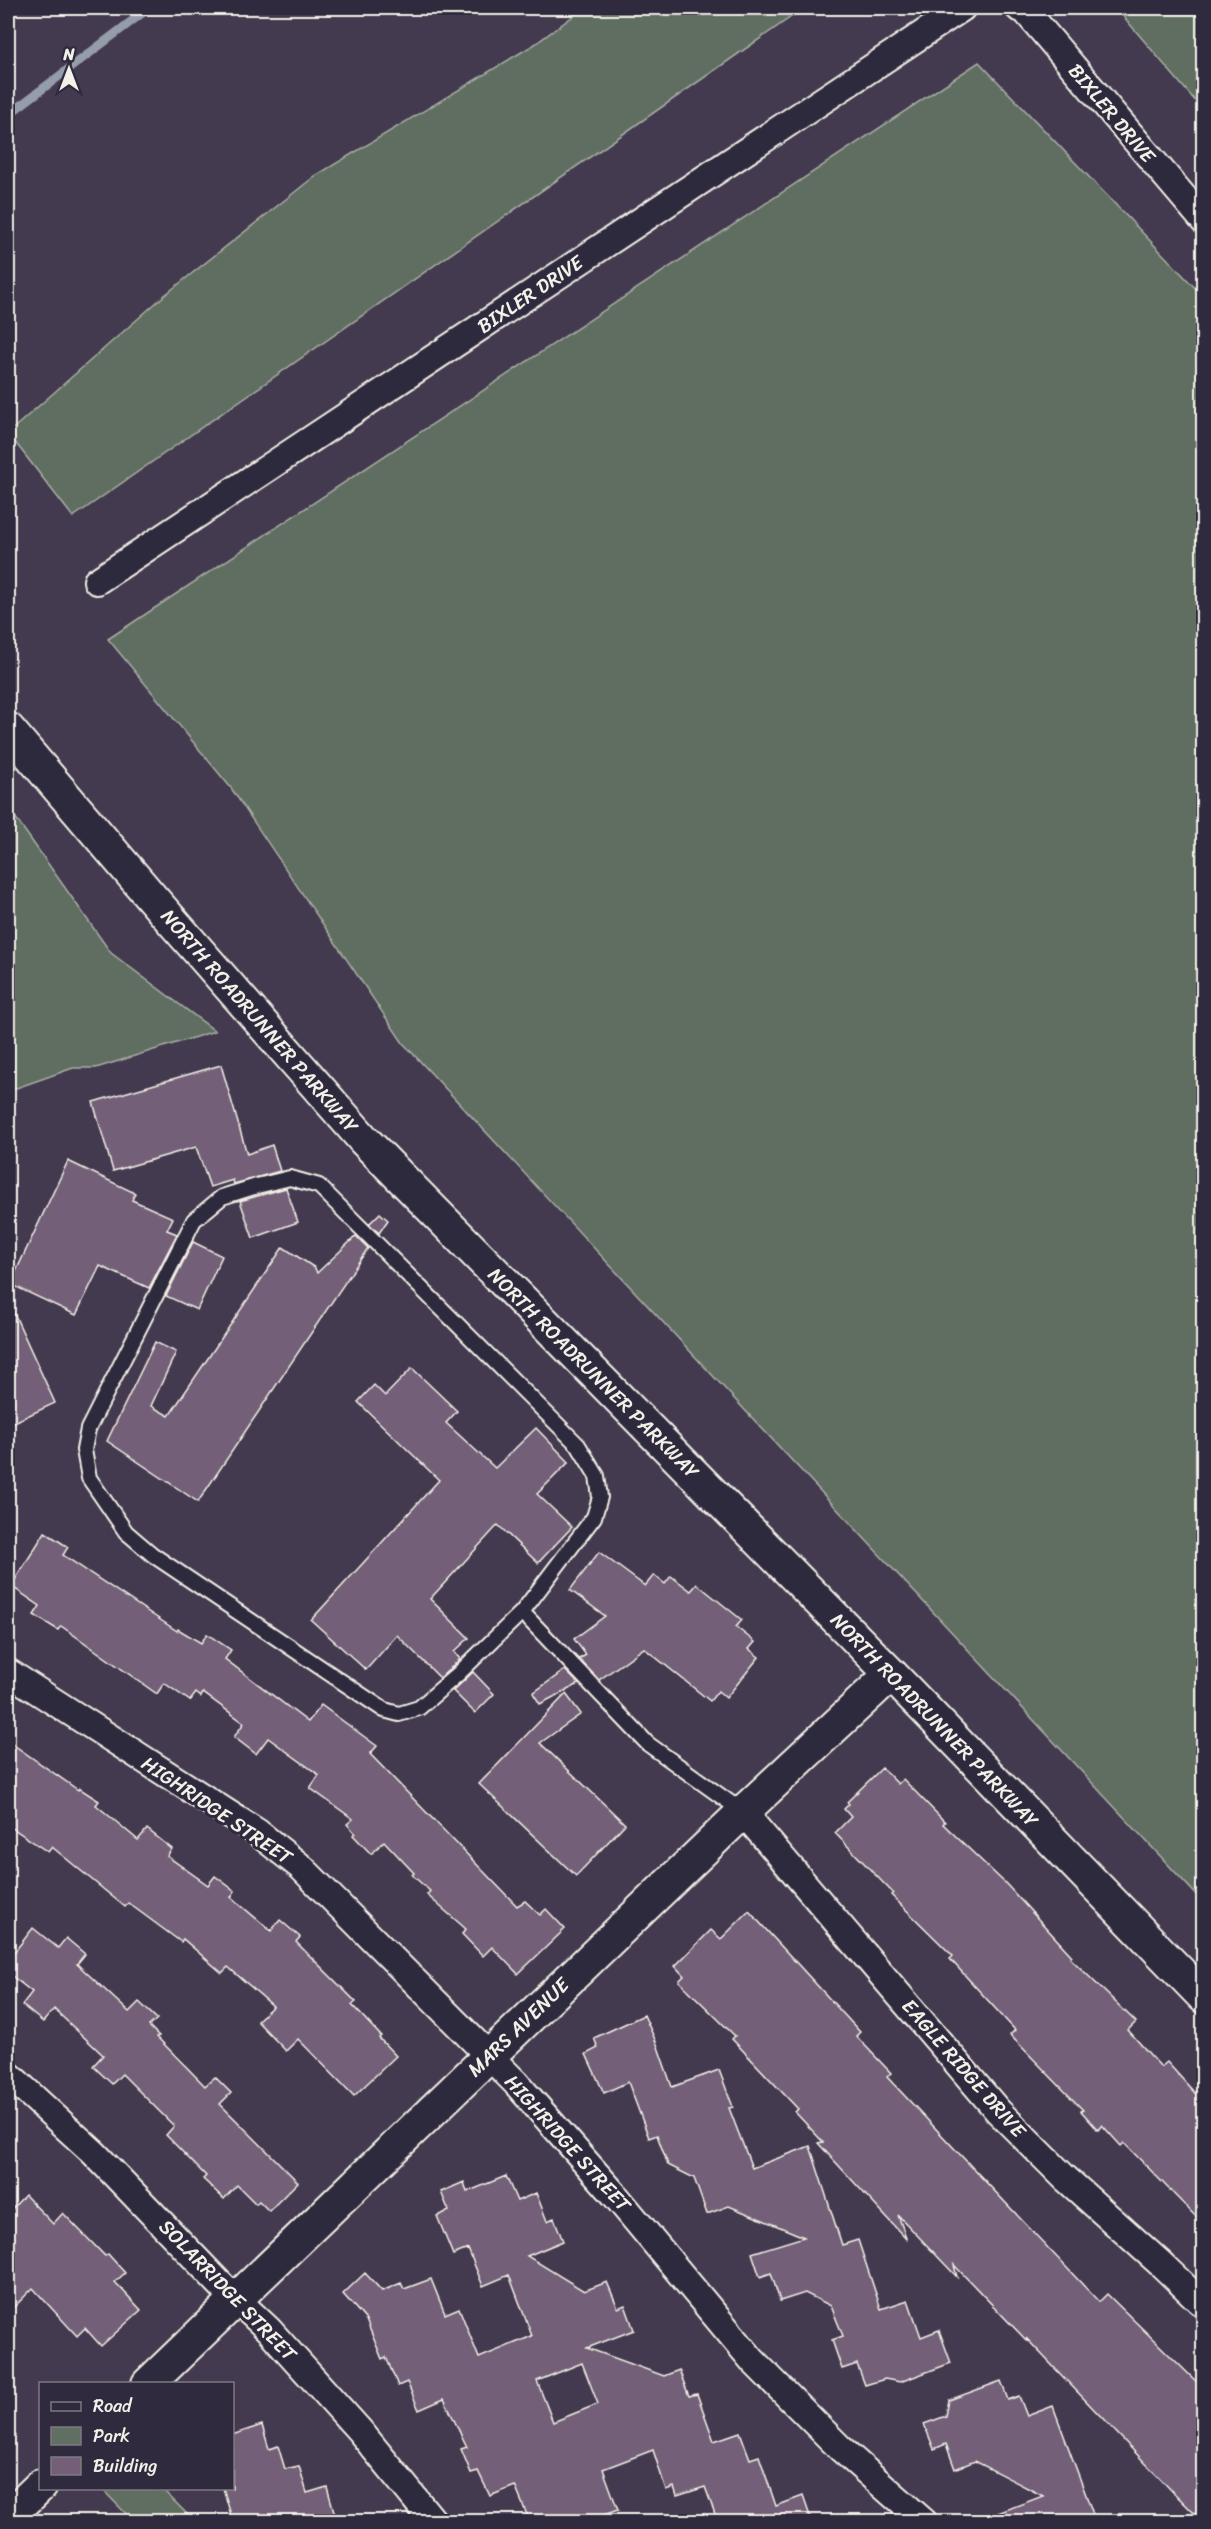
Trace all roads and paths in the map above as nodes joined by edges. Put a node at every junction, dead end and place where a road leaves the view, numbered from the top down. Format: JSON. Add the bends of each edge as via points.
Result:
{"nodes":[{"id":1,"x":962,"y":8,"type":"edge"},
{"id":2,"x":1019,"y":8,"type":"edge"},
{"id":3,"x":1203,"y":221,"type":"edge"},
{"id":4,"x":98,"y":581,"type":"dead end"},
{"id":5,"x":8,"y":729,"type":"edge"},
{"id":6,"x":522,"y":1612,"type":"junction"},
{"id":7,"x":8,"y":1672,"type":"edge"},
{"id":8,"x":891,"y":1674,"type":"junction"},
{"id":9,"x":743,"y":1812,"type":"junction"},
{"id":10,"x":1203,"y":1997,"type":"edge"},
{"id":11,"x":488,"y":2056,"type":"junction"},
{"id":12,"x":8,"y":2074,"type":"edge"},
{"id":13,"x":237,"y":2299,"type":"junction"},
{"id":14,"x":1203,"y":2305,"type":"edge"},
{"id":15,"x":150,"y":2382,"type":"edge"},
{"id":16,"x":39,"y":2487,"type":"edge"},
{"id":17,"x":8,"y":2517,"type":"edge"},
{"id":18,"x":434,"y":2522,"type":"edge"},
{"id":19,"x":924,"y":2522,"type":"edge"}],
"edges":[{"from":1,"to":4,"type":"street","name":"BIXLER DRIVE"},
{"from":2,"to":3,"type":"street","name":"BIXLER DRIVE","via":[[1024,9]]},
{"from":5,"to":8,"type":"street","name":"NORTH ROADRUNNER PARKWAY","via":[[364,1140]]},
{"from":6,"to":6,"type":"lane","via":[[594,1518],[600,1497],[597,1476],[578,1445],[319,1186],[290,1178],[222,1197],[194,1220],[88,1429],[84,1450],[89,1478],[126,1532],[153,1555],[384,1710],[399,1714],[419,1708]]},
{"from":6,"to":9,"type":"lane","via":[[648,1744]]},
{"from":7,"to":11,"type":"street","name":"HIGHRIDGE STREET","via":[[280,1849]]},
{"from":8,"to":9,"type":"street","name":"MARS AVENUE"},
{"from":8,"to":10,"type":"street","name":"NORTH ROADRUNNER PARKWAY"},
{"from":9,"to":11,"type":"street","name":"MARS AVENUE"},
{"from":9,"to":14,"type":"street","name":"EAGLE RIDGE DRIVE","via":[[998,2111]]},
{"from":11,"to":13,"type":"street","name":"MARS AVENUE"},
{"from":11,"to":19,"type":"street","name":"HIGHRIDGE STREET","via":[[614,2193],[753,2361],[833,2441]]},
{"from":12,"to":13,"type":"street","name":"SOLARRIDGE STREET","via":[[115,2174]]},
{"from":13,"to":15,"type":"street","name":"MARS AVENUE"},
{"from":13,"to":18,"type":"street","name":"SOLARRIDGE STREET","via":[[360,2431]]},
{"from":16,"to":17,"type":"street"}]}
